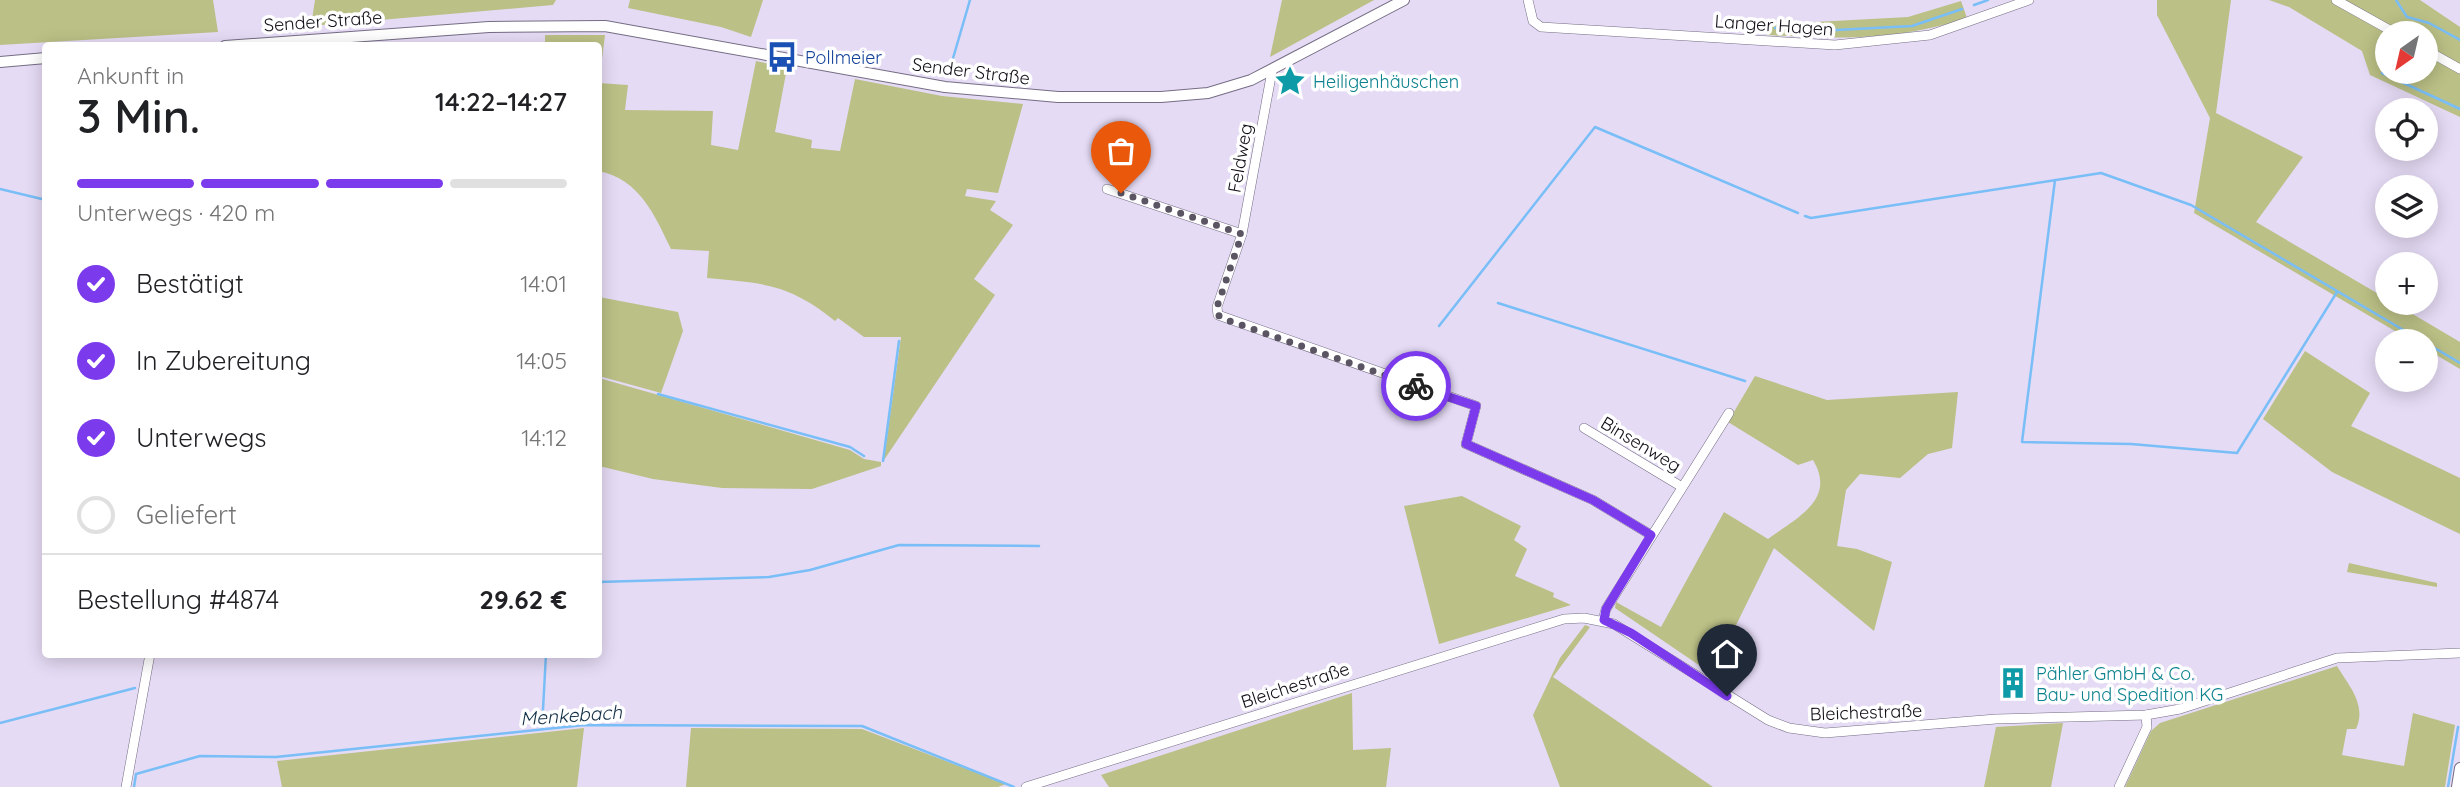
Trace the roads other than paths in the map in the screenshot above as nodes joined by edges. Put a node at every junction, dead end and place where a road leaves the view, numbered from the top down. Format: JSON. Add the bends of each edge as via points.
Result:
{"nodes":[{"id":1,"x":1404,"y":0,"type":"edge"},
{"id":2,"x":1528,"y":0,"type":"edge"},
{"id":3,"x":2029,"y":0,"type":"edge"},
{"id":4,"x":2336,"y":0,"type":"edge"},
{"id":5,"x":2375,"y":22,"type":"edge"},
{"id":6,"x":380,"y":41,"type":"edge"},
{"id":7,"x":349,"y":42,"type":"edge"},
{"id":8,"x":2438,"y":57,"type":"edge"},
{"id":9,"x":42,"y":58,"type":"edge"},
{"id":10,"x":0,"y":62,"type":"edge"},
{"id":11,"x":2460,"y":69,"type":"edge"},
{"id":12,"x":1272,"y":71,"type":"junction"},
{"id":13,"x":1107,"y":189,"type":"dead end"},
{"id":14,"x":1242,"y":234,"type":"junction"},
{"id":15,"x":1729,"y":413,"type":"dead end"},
{"id":16,"x":1584,"y":428,"type":"dead end"},
{"id":17,"x":1682,"y":487,"type":"junction"},
{"id":18,"x":1651,"y":535,"type":"junction"},
{"id":19,"x":1604,"y":620,"type":"junction"},
{"id":20,"x":2460,"y":653,"type":"edge"},
{"id":21,"x":149,"y":658,"type":"edge"},
{"id":22,"x":2146,"y":715,"type":"junction"},
{"id":23,"x":2460,"y":768,"type":"edge"},
{"id":24,"x":126,"y":787,"type":"edge"},
{"id":25,"x":1026,"y":787,"type":"edge"},
{"id":26,"x":2119,"y":787,"type":"edge"},
{"id":27,"x":2457,"y":787,"type":"edge"}],
"edges":[{"from":1,"to":12,"type":"main road","name":"Sender Straße"},
{"from":2,"to":3,"type":"street","name":"Langer Hagen","via":[[1533,21],[1541,27],[1835,45],[1930,35]]},
{"from":4,"to":5,"type":"street"},
{"from":6,"to":7,"type":"main road","name":"Sender Straße"},
{"from":6,"to":12,"type":"main road","name":"Sender Straße","via":[[489,27],[622,27],[898,80],[1058,97],[1208,93]]},
{"from":8,"to":11,"type":"street"},
{"from":9,"to":10,"type":"main road"},
{"from":12,"to":14,"type":"street","name":"Feldweg"},
{"from":13,"to":14,"type":"street"},
{"from":14,"to":18,"type":"street","name":"Feldweg","via":[[1218,315],[1476,406],[1466,444],[1593,500]]},
{"from":15,"to":17,"type":"street","name":"Binsenweg"},
{"from":16,"to":17,"type":"street","name":"Binsenweg"},
{"from":17,"to":18,"type":"street","name":"Binsenweg"},
{"from":18,"to":19,"type":"street","name":"Binsenweg","via":[[1606,609]]},
{"from":19,"to":22,"type":"street","name":"Bleichestraße","via":[[1750,711],[1799,730],[1825,733],[1996,719]]},
{"from":19,"to":25,"type":"street","name":"Bleichestraße","via":[[1545,622]]},
{"from":20,"to":22,"type":"street","name":"Bleichestraße","via":[[2337,658],[2180,709]]},
{"from":21,"to":24,"type":"street"},
{"from":22,"to":26,"type":"street","via":[[2147,727]]},
{"from":23,"to":27,"type":"main road"}]}
